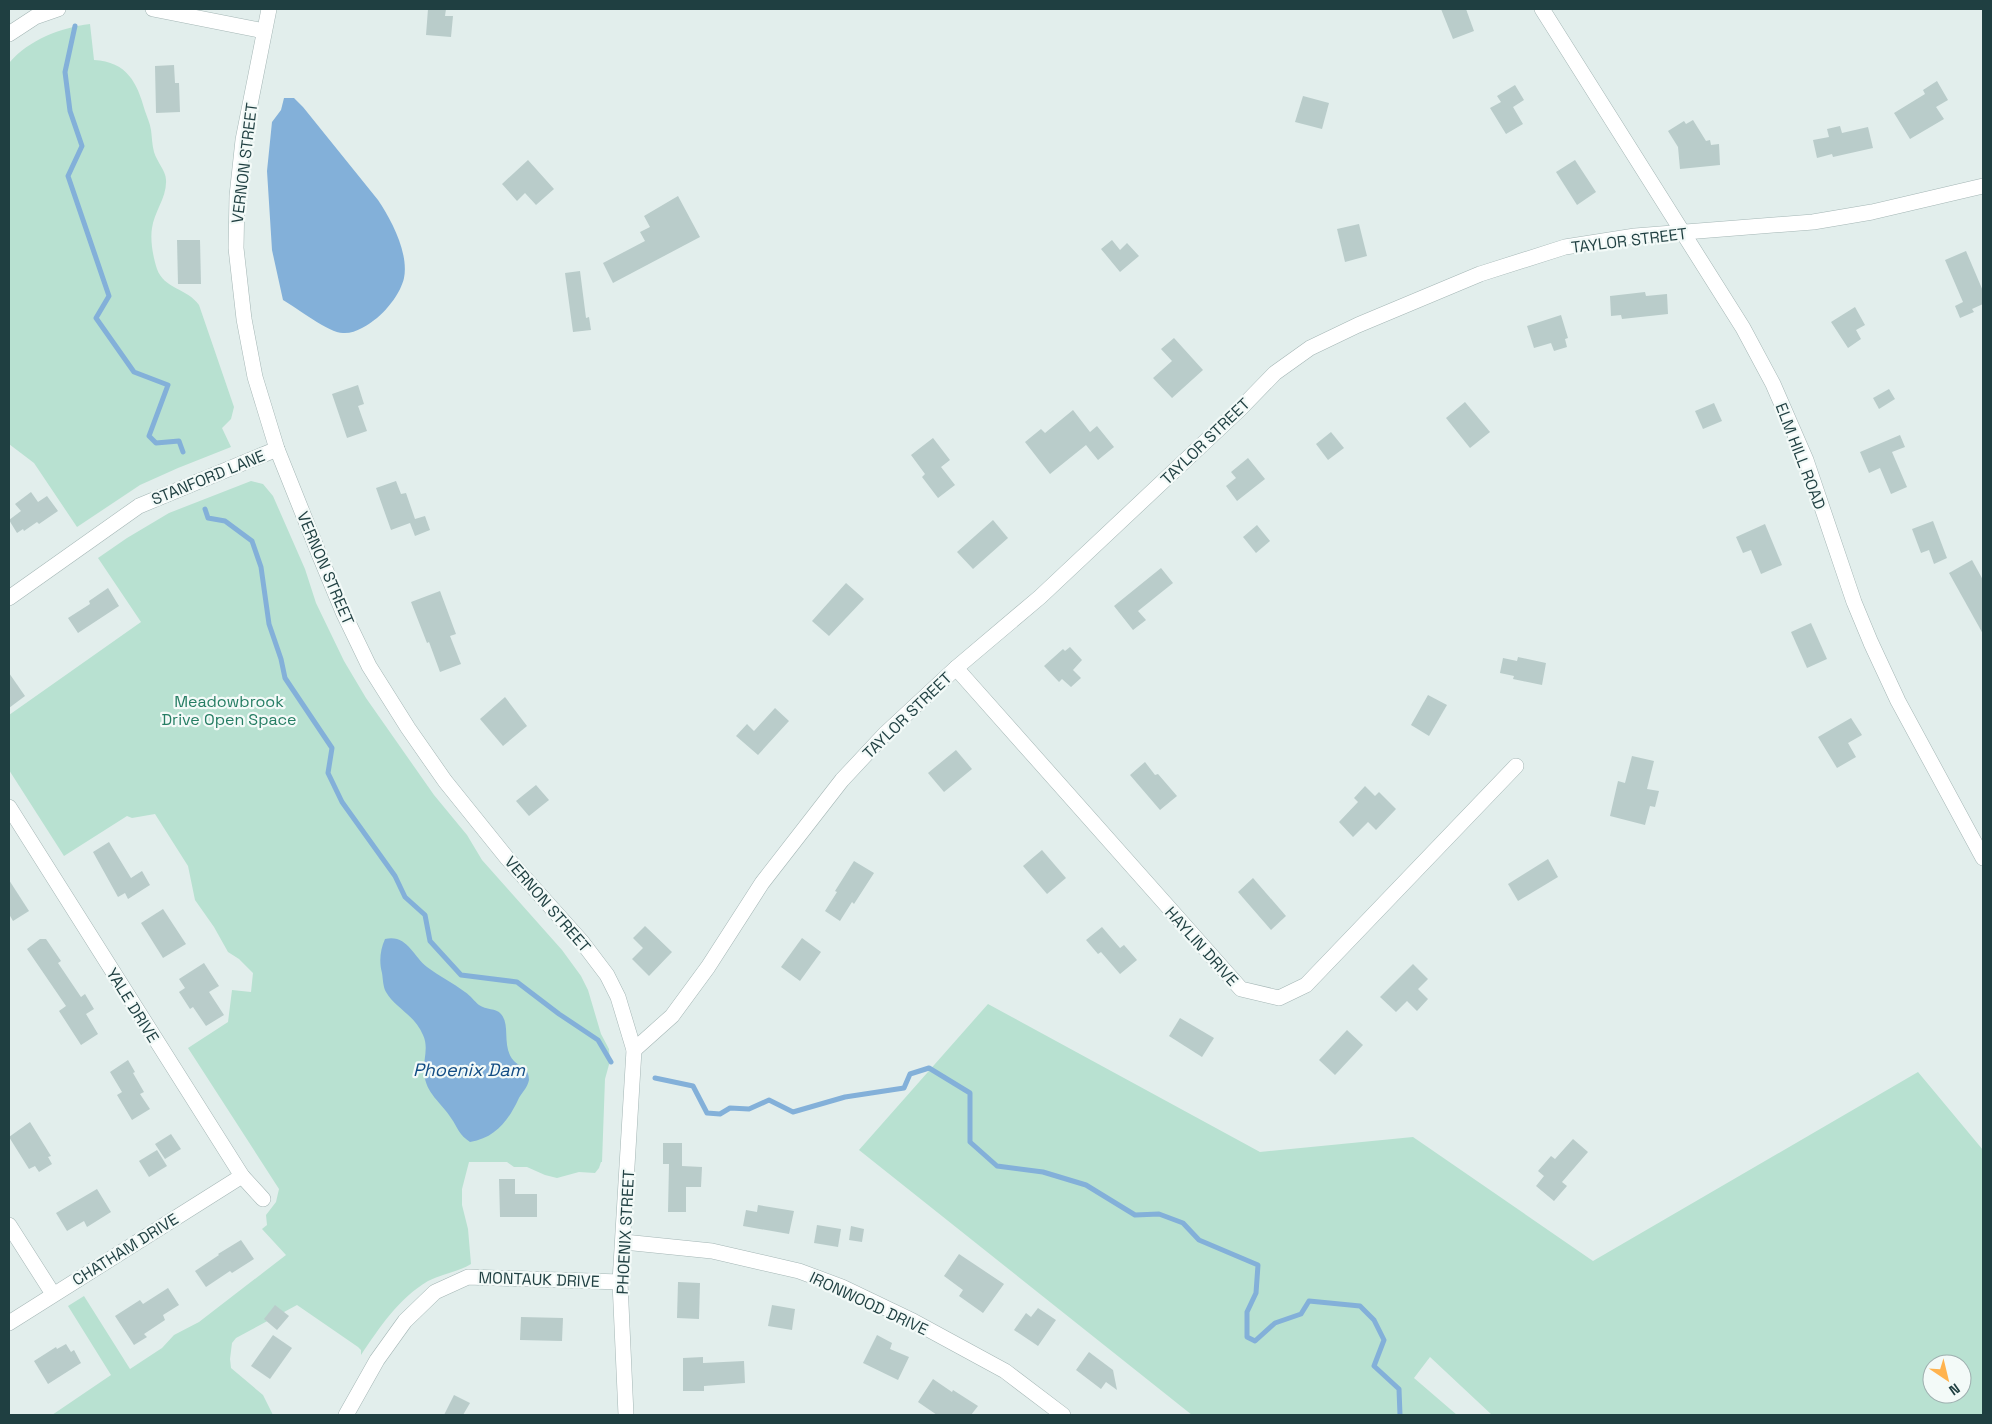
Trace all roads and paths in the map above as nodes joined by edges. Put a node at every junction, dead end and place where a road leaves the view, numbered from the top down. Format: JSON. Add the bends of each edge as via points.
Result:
{"nodes":[{"id":1,"x":58,"y":9,"type":"edge"},
{"id":2,"x":154,"y":9,"type":"edge"},
{"id":3,"x":269,"y":9,"type":"edge"},
{"id":4,"x":1542,"y":9,"type":"edge"},
{"id":5,"x":264,"y":31,"type":"junction"},
{"id":6,"x":9,"y":34,"type":"edge"},
{"id":7,"x":1983,"y":186,"type":"edge"},
{"id":8,"x":1683,"y":233,"type":"junction"},
{"id":9,"x":277,"y":449,"type":"junction"},
{"id":10,"x":9,"y":598,"type":"edge"},
{"id":11,"x":956,"y":668,"type":"junction"},
{"id":12,"x":1516,"y":766,"type":"dead end"},
{"id":13,"x":9,"y":807,"type":"edge"},
{"id":14,"x":1983,"y":858,"type":"edge"},
{"id":15,"x":634,"y":1050,"type":"junction"},
{"id":16,"x":242,"y":1176,"type":"junction"},
{"id":17,"x":263,"y":1199,"type":"dead end"},
{"id":18,"x":9,"y":1225,"type":"edge"},
{"id":19,"x":624,"y":1242,"type":"junction"},
{"id":20,"x":620,"y":1282,"type":"junction"},
{"id":21,"x":53,"y":1294,"type":"junction"},
{"id":22,"x":9,"y":1323,"type":"edge"},
{"id":23,"x":346,"y":1415,"type":"edge"},
{"id":24,"x":626,"y":1415,"type":"edge"},
{"id":25,"x":1063,"y":1415,"type":"edge"}],
"edges":[{"from":1,"to":6,"type":"street","via":[[35,17]]},
{"from":2,"to":5,"type":"street"},
{"from":3,"to":5,"type":"street","name":"VERNON STREET"},
{"from":4,"to":8,"type":"street","name":"ELM HILL ROAD"},
{"from":5,"to":9,"type":"street","name":"VERNON STREET","via":[[243,140],[236,248],[255,377]]},
{"from":7,"to":8,"type":"street","name":"TAYLOR STREET","via":[[1872,212],[1822,220]]},
{"from":8,"to":11,"type":"street","name":"TAYLOR STREET","via":[[1635,236],[1565,248],[1480,274],[1310,348],[1275,373],[1040,596]]},
{"from":8,"to":14,"type":"street","name":"ELM HILL ROAD","via":[[1743,328],[1773,384],[1806,460],[1871,643],[1898,701]]},
{"from":9,"to":10,"type":"street","name":"STANFORD LANE","via":[[139,506]]},
{"from":9,"to":15,"type":"street","name":"VERNON STREET","via":[[343,612],[370,666],[445,781],[607,975],[618,998]]},
{"from":11,"to":12,"type":"street","name":"HAYLIN DRIVE","via":[[1240,989],[1279,998],[1306,985]]},
{"from":11,"to":15,"type":"street","name":"TAYLOR STREET","via":[[842,780],[762,883],[672,1016]]},
{"from":13,"to":16,"type":"street","name":"YALE DRIVE"},
{"from":15,"to":19,"type":"street","name":"PHOENIX STREET"},
{"from":16,"to":17,"type":"street","name":"YALE DRIVE"},
{"from":16,"to":21,"type":"street","name":"CHATHAM DRIVE"},
{"from":18,"to":21,"type":"street"},
{"from":19,"to":20,"type":"street","name":"PHOENIX STREET"},
{"from":19,"to":25,"type":"street","name":"IRONWOOD DRIVE","via":[[712,1251],[799,1271],[842,1287],[1005,1371]]},
{"from":20,"to":23,"type":"street","name":"MONTAUK DRIVE","via":[[468,1277],[435,1292],[405,1321],[388,1344]]},
{"from":20,"to":24,"type":"street","name":"PHOENIX STREET"},
{"from":21,"to":22,"type":"street","name":"CHATHAM DRIVE"}]}
